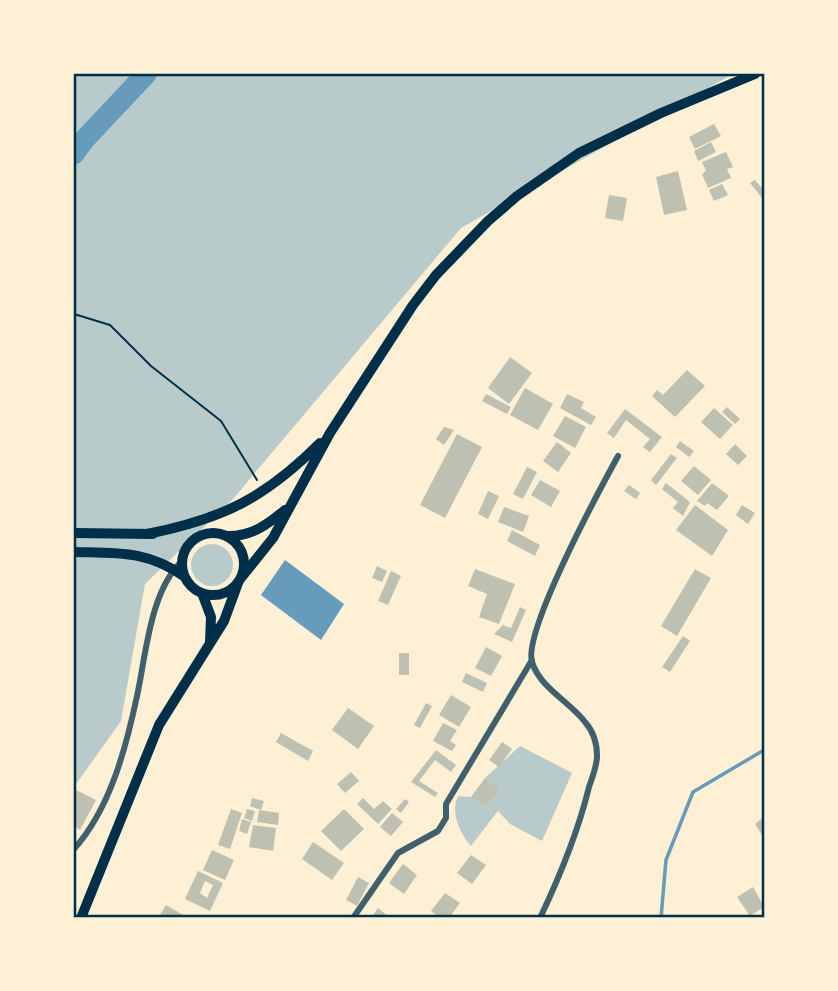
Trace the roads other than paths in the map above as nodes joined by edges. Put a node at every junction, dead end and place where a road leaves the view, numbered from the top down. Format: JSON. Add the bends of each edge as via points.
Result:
{"nodes":[{"id":1,"x":755,"y":74,"type":"edge"},
{"id":2,"x":330,"y":433,"type":"junction"},
{"id":3,"x":618,"y":456,"type":"dead end"},
{"id":4,"x":288,"y":508,"type":"junction"},
{"id":5,"x":74,"y":533,"type":"edge"},
{"id":6,"x":147,"y":534,"type":"junction"},
{"id":7,"x":206,"y":534,"type":"junction"},
{"id":8,"x":225,"y":536,"type":"junction"},
{"id":9,"x":74,"y":552,"type":"edge"},
{"id":10,"x":178,"y":565,"type":"junction"},
{"id":11,"x":239,"y":580,"type":"junction"},
{"id":12,"x":202,"y":593,"type":"junction"},
{"id":13,"x":210,"y":643,"type":"junction"},
{"id":14,"x":531,"y":660,"type":"junction"},
{"id":15,"x":74,"y":849,"type":"edge"},
{"id":16,"x":81,"y":918,"type":"edge"},
{"id":17,"x":353,"y":918,"type":"edge"},
{"id":18,"x":540,"y":918,"type":"edge"}],
"edges":[{"from":1,"to":2,"type":"highway","via":[[619,132],[547,174],[508,204],[436,275]]},
{"from":2,"to":4,"type":"highway"},
{"from":2,"to":6,"type":"highway","via":[[250,501],[192,524]]},
{"from":3,"to":14,"type":"street","via":[[536,627]]},
{"from":4,"to":8,"type":"highway","via":[[258,530]]},
{"from":4,"to":11,"type":"highway","via":[[264,552]]},
{"from":5,"to":6,"type":"highway"},
{"from":6,"to":7,"type":"highway"},
{"from":7,"to":8,"type":"highway"},
{"from":7,"to":10,"type":"highway","via":[[190,544]]},
{"from":8,"to":11,"type":"highway","via":[[240,549],[244,568]]},
{"from":9,"to":10,"type":"highway","via":[[146,556]]},
{"from":10,"to":12,"type":"highway","via":[[191,587]]},
{"from":10,"to":15,"type":"street","via":[[155,609],[122,754],[101,805]]},
{"from":11,"to":12,"type":"highway","via":[[221,594]]},
{"from":11,"to":13,"type":"highway","via":[[230,609]]},
{"from":12,"to":13,"type":"highway","via":[[211,617]]},
{"from":13,"to":16,"type":"highway","via":[[159,725]]},
{"from":14,"to":17,"type":"street","via":[[446,804],[446,818],[438,831],[398,853]]},
{"from":14,"to":18,"type":"street","via":[[544,683],[586,722],[597,759]]}]}
